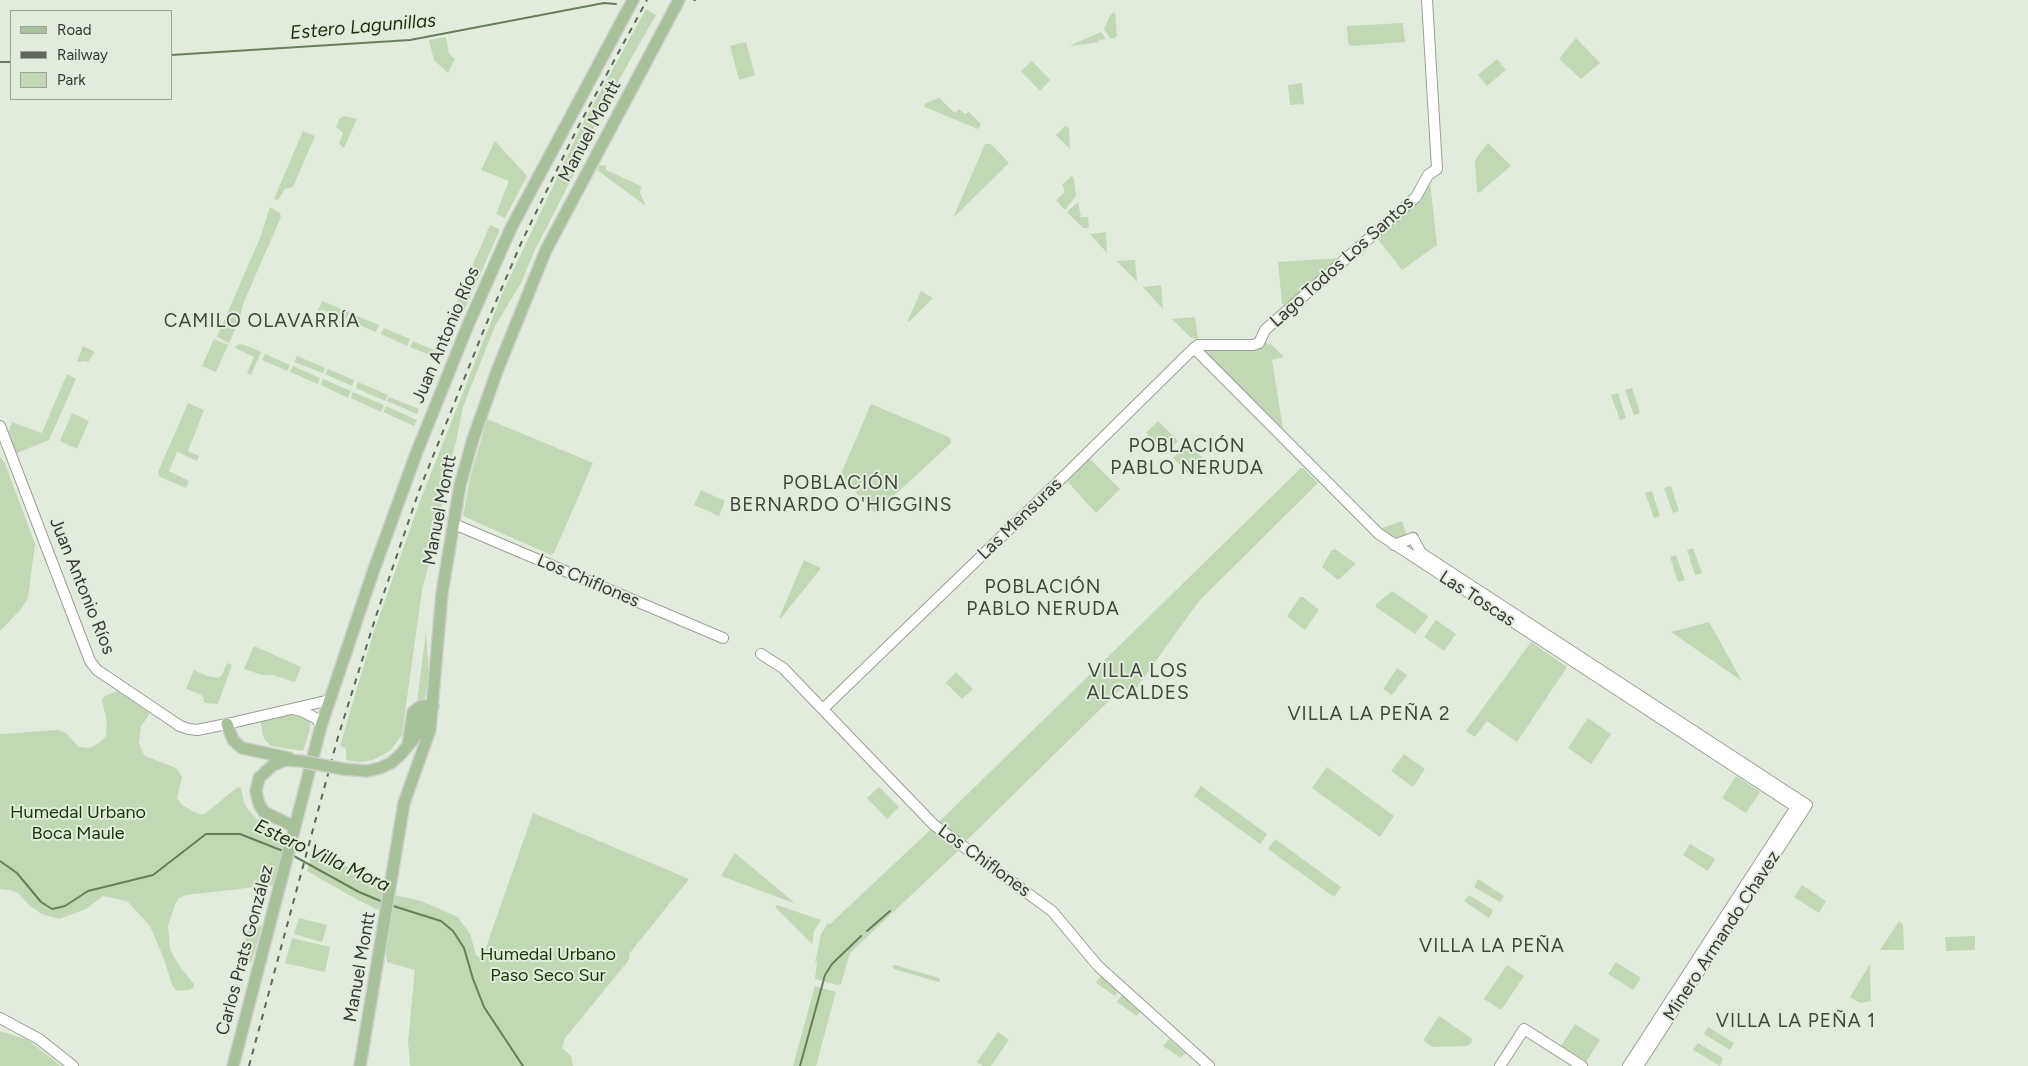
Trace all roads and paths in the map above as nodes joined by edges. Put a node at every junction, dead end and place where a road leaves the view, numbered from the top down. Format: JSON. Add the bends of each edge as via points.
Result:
{"nodes":[{"id":1,"x":633,"y":0,"type":"edge"},
{"id":2,"x":680,"y":0,"type":"edge"},
{"id":3,"x":1427,"y":0,"type":"edge"},
{"id":4,"x":1194,"y":348,"type":"junction"},
{"id":5,"x":0,"y":426,"type":"edge"},
{"id":6,"x":454,"y":524,"type":"junction"},
{"id":7,"x":1394,"y":545,"type":"junction"},
{"id":8,"x":723,"y":638,"type":"dead end"},
{"id":9,"x":761,"y":654,"type":"dead end"},
{"id":10,"x":330,"y":700,"type":"junction"},
{"id":11,"x":433,"y":706,"type":"junction"},
{"id":12,"x":292,"y":709,"type":"junction"},
{"id":13,"x":823,"y":709,"type":"junction"},
{"id":14,"x":227,"y":724,"type":"junction"},
{"id":15,"x":321,"y":726,"type":"junction"},
{"id":16,"x":298,"y":761,"type":"junction"},
{"id":17,"x":1807,"y":805,"type":"joint"},
{"id":18,"x":1796,"y":807,"type":"joint"},
{"id":19,"x":295,"y":827,"type":"junction"},
{"id":20,"x":0,"y":1018,"type":"edge"},
{"id":21,"x":73,"y":1066,"type":"edge"},
{"id":22,"x":233,"y":1066,"type":"edge"},
{"id":23,"x":360,"y":1066,"type":"edge"},
{"id":24,"x":1209,"y":1066,"type":"edge"},
{"id":25,"x":1500,"y":1066,"type":"edge"},
{"id":26,"x":1582,"y":1066,"type":"edge"},
{"id":27,"x":1628,"y":1066,"type":"edge"},
{"id":28,"x":1638,"y":1066,"type":"edge"}],
"edges":[{"from":1,"to":10,"type":"main road","name":"Juan Antonio Ríos","via":[[515,221],[472,316],[410,469]]},
{"from":2,"to":6,"type":"main road","name":"Manuel Montt","via":[[539,266],[476,428],[460,485]]},
{"from":3,"to":4,"type":"street","name":"Lago Todos Los Santos","via":[[1437,169],[1428,175],[1413,200],[1263,332],[1255,345],[1198,345]]},
{"from":4,"to":7,"type":"street","name":"Las Toscas","via":[[1375,532]]},
{"from":4,"to":13,"type":"street","name":"Las Mensuras"},
{"from":5,"to":14,"type":"street","name":"Juan Antonio Ríos","via":[[94,667],[184,728],[197,730]]},
{"from":6,"to":8,"type":"street","name":"Los Chiflones"},
{"from":6,"to":11,"type":"main road","name":"Manuel Montt","via":[[440,608]]},
{"from":7,"to":17,"type":"street","name":"Las Toscas","via":[[1414,538],[1423,554]]},
{"from":7,"to":18,"type":"street","name":"Las Toscas"},
{"from":9,"to":13,"type":"street","name":"Los Chiflones","via":[[779,664]]},
{"from":10,"to":12,"type":"street","name":"Juan Antonio Ríos"},
{"from":10,"to":15,"type":"main road","name":"Juan Antonio Ríos"},
{"from":11,"to":16,"type":"main road","bridge":true,"via":[[425,715],[416,736],[396,759],[380,768],[362,771]]},
{"from":11,"to":23,"type":"main road","name":"Manuel Montt","via":[[428,741],[404,803]]},
{"from":12,"to":14,"type":"street","name":"Juan Antonio Ríos"},
{"from":12,"to":15,"type":"street","via":[[318,719]]},
{"from":13,"to":24,"type":"street","name":"Los Chiflones","via":[[940,830],[1052,911],[1098,966]]},
{"from":14,"to":16,"type":"main road","via":[[231,737],[242,748]]},
{"from":15,"to":19,"type":"main road","name":"Carlos Prats González"},
{"from":16,"to":19,"type":"main road","via":[[281,761],[269,767],[260,778],[256,791],[264,812]]},
{"from":17,"to":28,"type":"street","name":"Minero Armando Chavez"},
{"from":18,"to":27,"type":"street","name":"Minero Armando Chavez"},
{"from":19,"to":22,"type":"main road","name":"Carlos Prats González"},
{"from":20,"to":21,"type":"street","via":[[33,1035]]},
{"from":25,"to":26,"type":"street","via":[[1524,1029]]}]}
